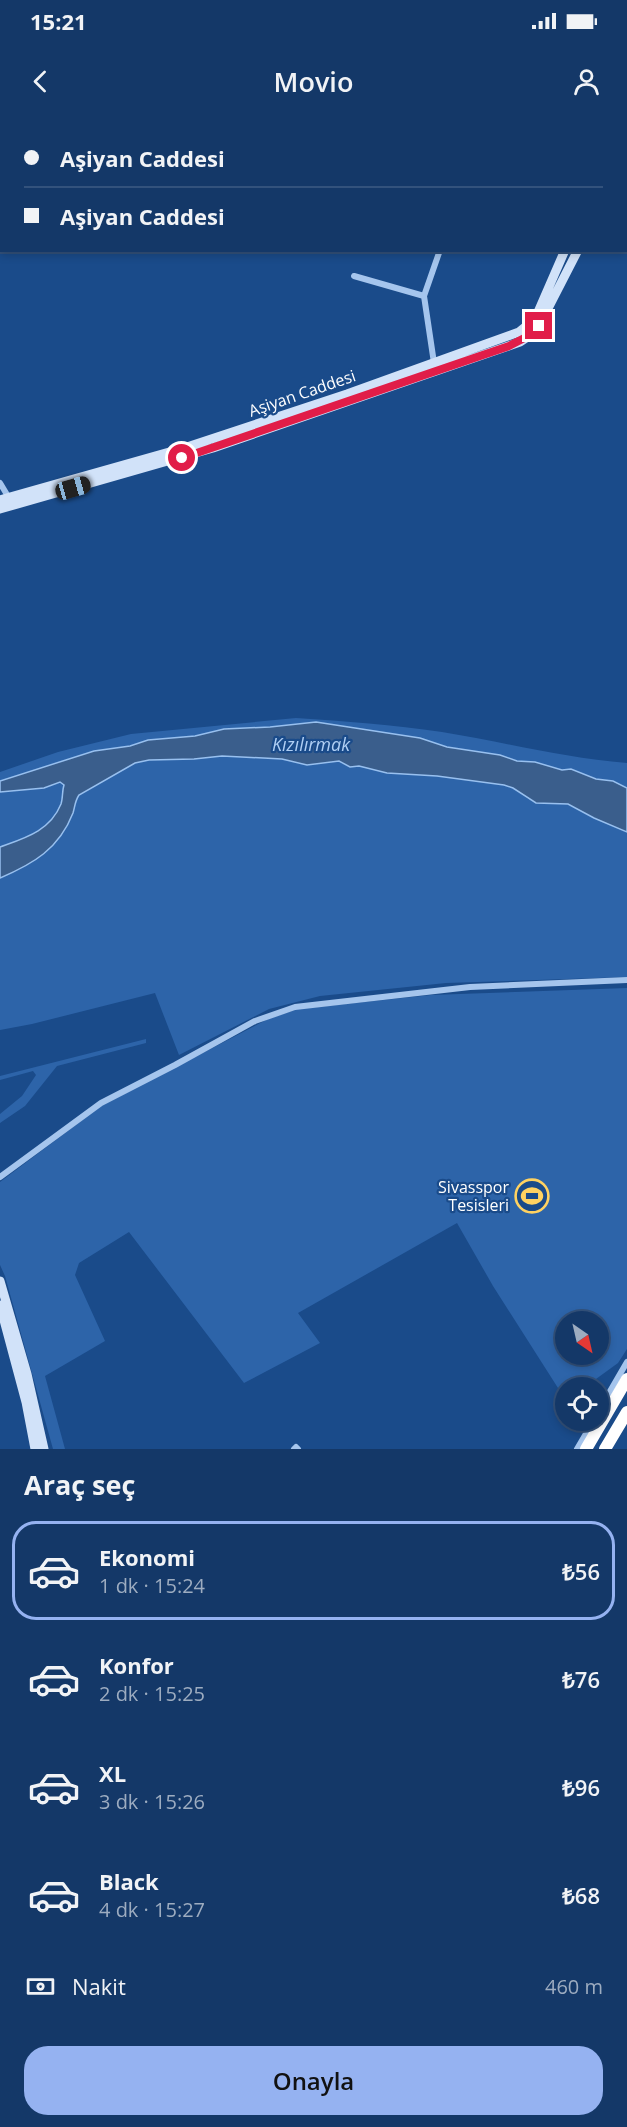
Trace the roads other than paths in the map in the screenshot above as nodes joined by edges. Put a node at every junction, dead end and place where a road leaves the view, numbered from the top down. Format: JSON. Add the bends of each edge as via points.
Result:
{"nodes":[{"id":1,"x":439,"y":252,"type":"edge"},
{"id":2,"x":564,"y":252,"type":"edge"},
{"id":3,"x":577,"y":252,"type":"edge"},
{"id":4,"x":354,"y":276,"type":"dead end"},
{"id":5,"x":424,"y":296,"type":"junction"},
{"id":6,"x":434,"y":363,"type":"junction"},
{"id":7,"x":0,"y":483,"type":"edge"},
{"id":8,"x":4,"y":499,"type":"edge"},
{"id":9,"x":0,"y":509,"type":"edge"},
{"id":10,"x":627,"y":980,"type":"edge"},
{"id":11,"x":0,"y":1177,"type":"edge"},
{"id":12,"x":0,"y":1281,"type":"edge"},
{"id":13,"x":0,"y":1305,"type":"edge"},
{"id":14,"x":627,"y":1362,"type":"edge"},
{"id":15,"x":627,"y":1379,"type":"edge"},
{"id":16,"x":609,"y":1393,"type":"edge"},
{"id":17,"x":627,"y":1412,"type":"edge"},
{"id":18,"x":588,"y":1431,"type":"edge"},
{"id":19,"x":35,"y":1449,"type":"edge"},
{"id":20,"x":44,"y":1449,"type":"edge"},
{"id":21,"x":577,"y":1449,"type":"edge"},
{"id":22,"x":586,"y":1449,"type":"edge"},
{"id":23,"x":605,"y":1449,"type":"edge"}],
"edges":[{"from":1,"to":5,"type":"street"},
{"from":2,"to":6,"type":"street","name":"Aşiyan Caddesi","via":[[535,319],[519,332]]},
{"from":3,"to":9,"type":"street","name":"Aşiyan Caddesi","via":[[539,326],[519,342],[213,448]]},
{"from":4,"to":5,"type":"street"},
{"from":5,"to":6,"type":"street"},
{"from":6,"to":8,"type":"street","name":"Aşiyan Caddesi","via":[[187,447]]},
{"from":7,"to":8,"type":"street"},
{"from":10,"to":11,"type":"street","via":[[470,987],[295,1007],[255,1021],[101,1102]]},
{"from":12,"to":20,"type":"street"},
{"from":13,"to":19,"type":"street"},
{"from":14,"to":16,"type":"street"},
{"from":15,"to":22,"type":"highway"},
{"from":17,"to":23,"type":"highway"},
{"from":18,"to":21,"type":"street"}]}
